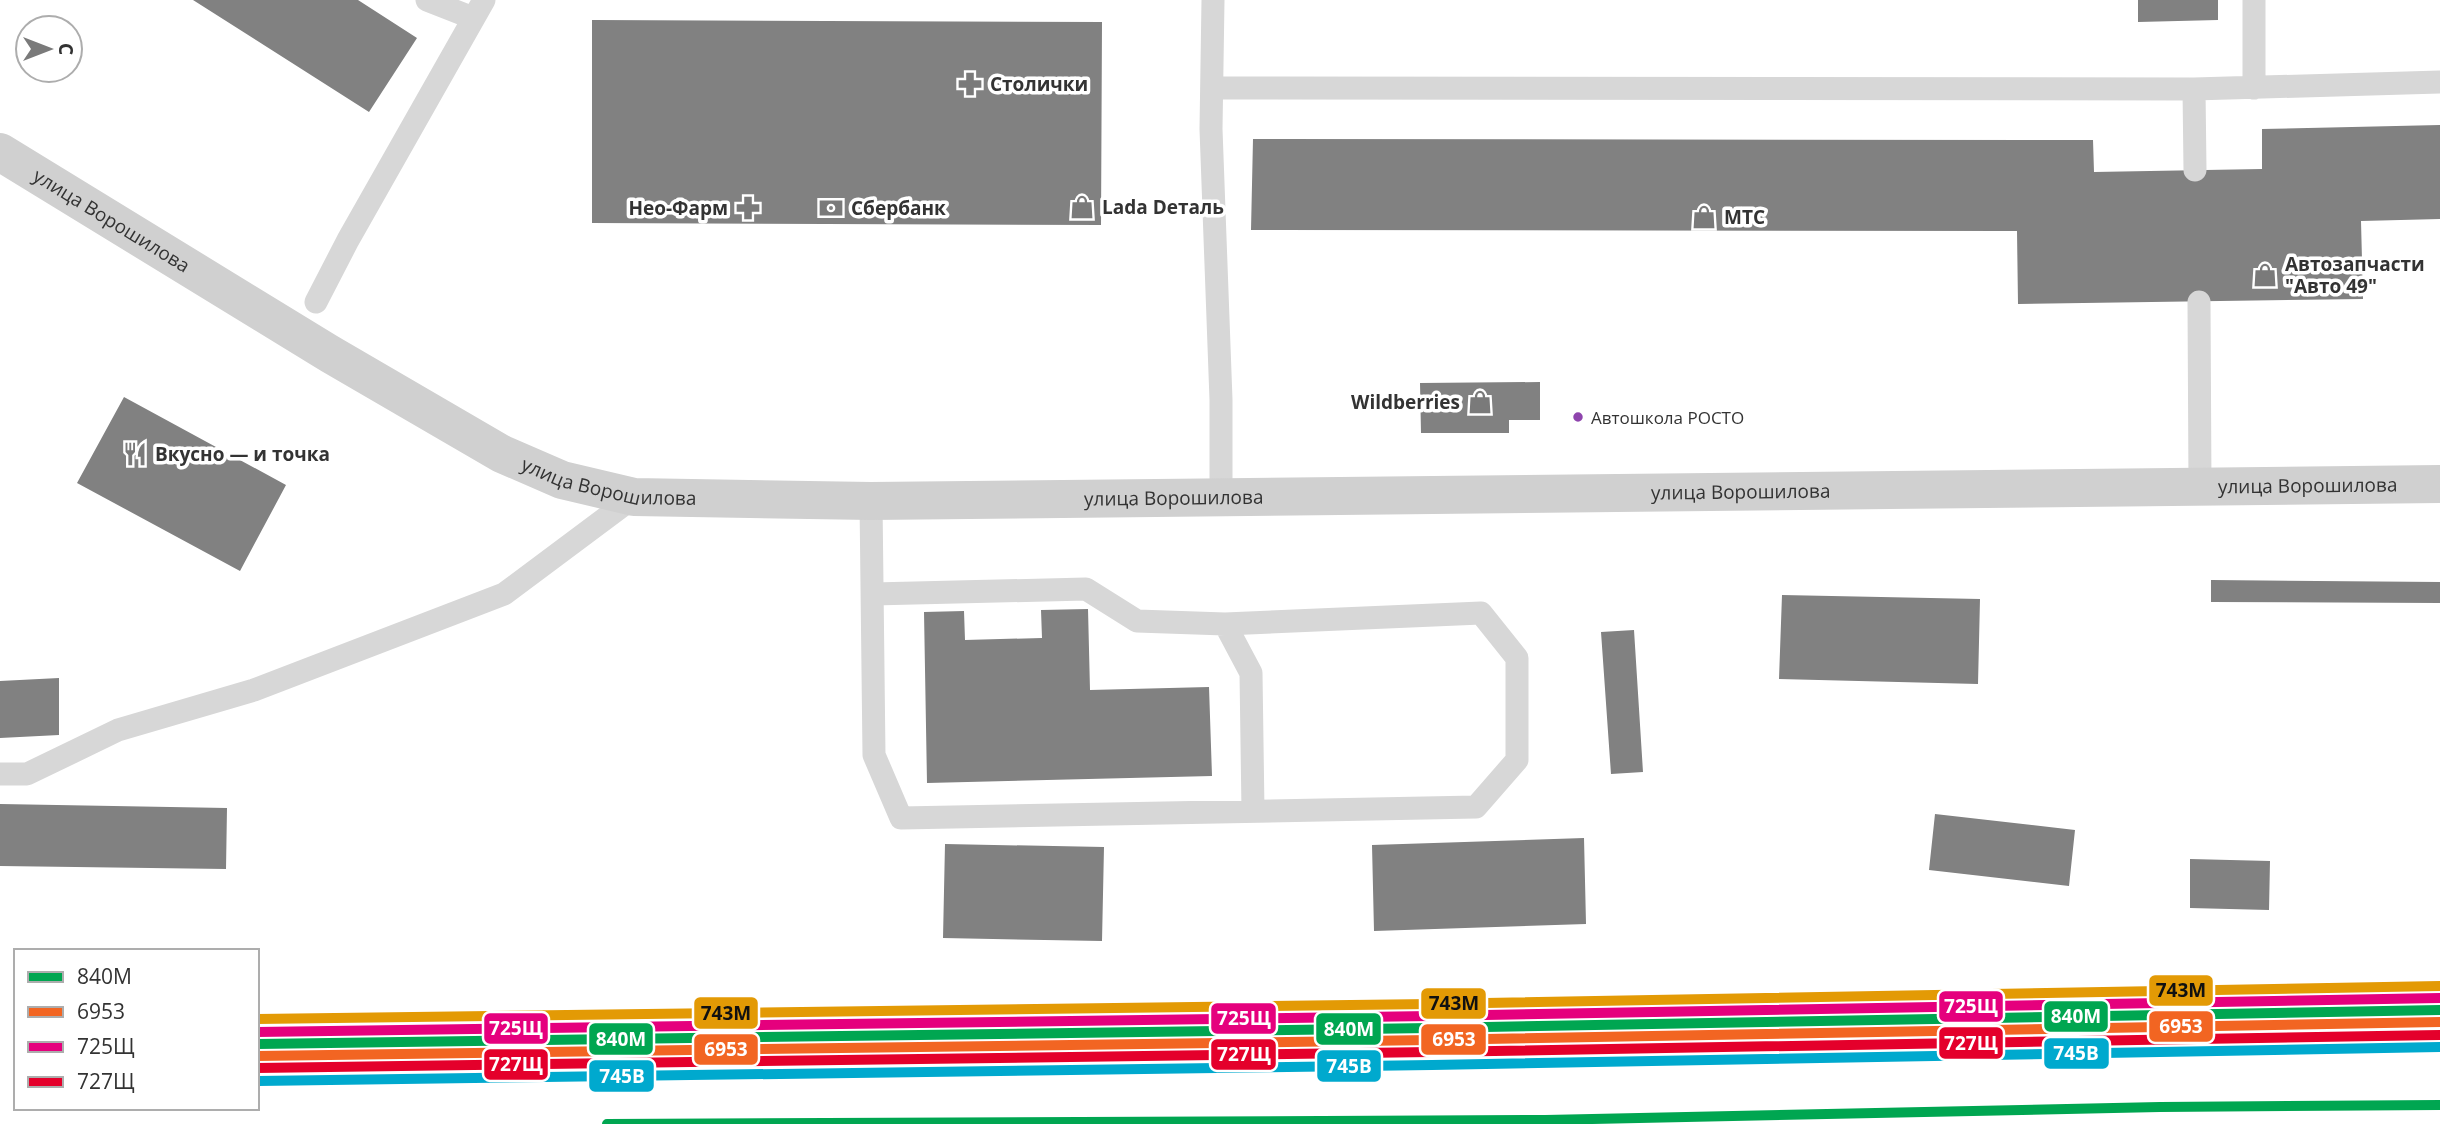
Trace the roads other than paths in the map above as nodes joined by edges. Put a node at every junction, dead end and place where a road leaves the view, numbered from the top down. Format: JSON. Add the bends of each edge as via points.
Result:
{"nodes":[{"id":1,"x":427,"y":0,"type":"edge"},
{"id":2,"x":1213,"y":0,"type":"edge"},
{"id":3,"x":2254,"y":0,"type":"edge"},
{"id":4,"x":478,"y":9,"type":"edge"},
{"id":5,"x":2440,"y":82,"type":"edge"},
{"id":6,"x":1212,"y":88,"type":"junction"},
{"id":7,"x":2254,"y":88,"type":"junction"},
{"id":8,"x":2194,"y":89,"type":"junction"},
{"id":9,"x":0,"y":152,"type":"edge"},
{"id":10,"x":2195,"y":170,"type":"dead end"},
{"id":11,"x":316,"y":302,"type":"dead end"},
{"id":12,"x":2199,"y":302,"type":"dead end"},
{"id":13,"x":2440,"y":484,"type":"edge"},
{"id":14,"x":2200,"y":486,"type":"junction"},
{"id":15,"x":634,"y":497,"type":"junction"},
{"id":16,"x":1221,"y":498,"type":"junction"},
{"id":17,"x":871,"y":501,"type":"junction"},
{"id":18,"x":873,"y":594,"type":"junction"},
{"id":19,"x":1225,"y":624,"type":"junction"},
{"id":20,"x":0,"y":774,"type":"edge"},
{"id":21,"x":1253,"y":811,"type":"junction"}],
"edges":[{"from":1,"to":4,"type":"lane"},
{"from":2,"to":6,"type":"lane"},
{"from":3,"to":7,"type":"lane"},
{"from":4,"to":11,"type":"lane"},
{"from":5,"to":7,"type":"lane"},
{"from":6,"to":8,"type":"lane"},
{"from":6,"to":16,"type":"lane"},
{"from":7,"to":8,"type":"lane"},
{"from":8,"to":10,"type":"lane"},
{"from":9,"to":15,"type":"main road","name":"улица Ворошилова","via":[[502,454],[562,480]]},
{"from":12,"to":14,"type":"lane"},
{"from":13,"to":14,"type":"main road","name":"улица Ворошилова"},
{"from":14,"to":16,"type":"main road","name":"улица Ворошилова"},
{"from":15,"to":17,"type":"main road","name":"улица Ворошилова"},
{"from":15,"to":20,"type":"lane","via":[[504,594],[254,690],[118,730],[27,774]]},
{"from":16,"to":17,"type":"main road","name":"улица Ворошилова"},
{"from":17,"to":18,"type":"lane"},
{"from":18,"to":19,"type":"lane","via":[[1086,589],[1137,621]]},
{"from":18,"to":21,"type":"lane","via":[[874,755],[901,818]]},
{"from":19,"to":21,"type":"lane","via":[[1251,673]]},
{"from":19,"to":21,"type":"lane","via":[[1480,613],[1517,658],[1517,760],[1476,807]]}]}
